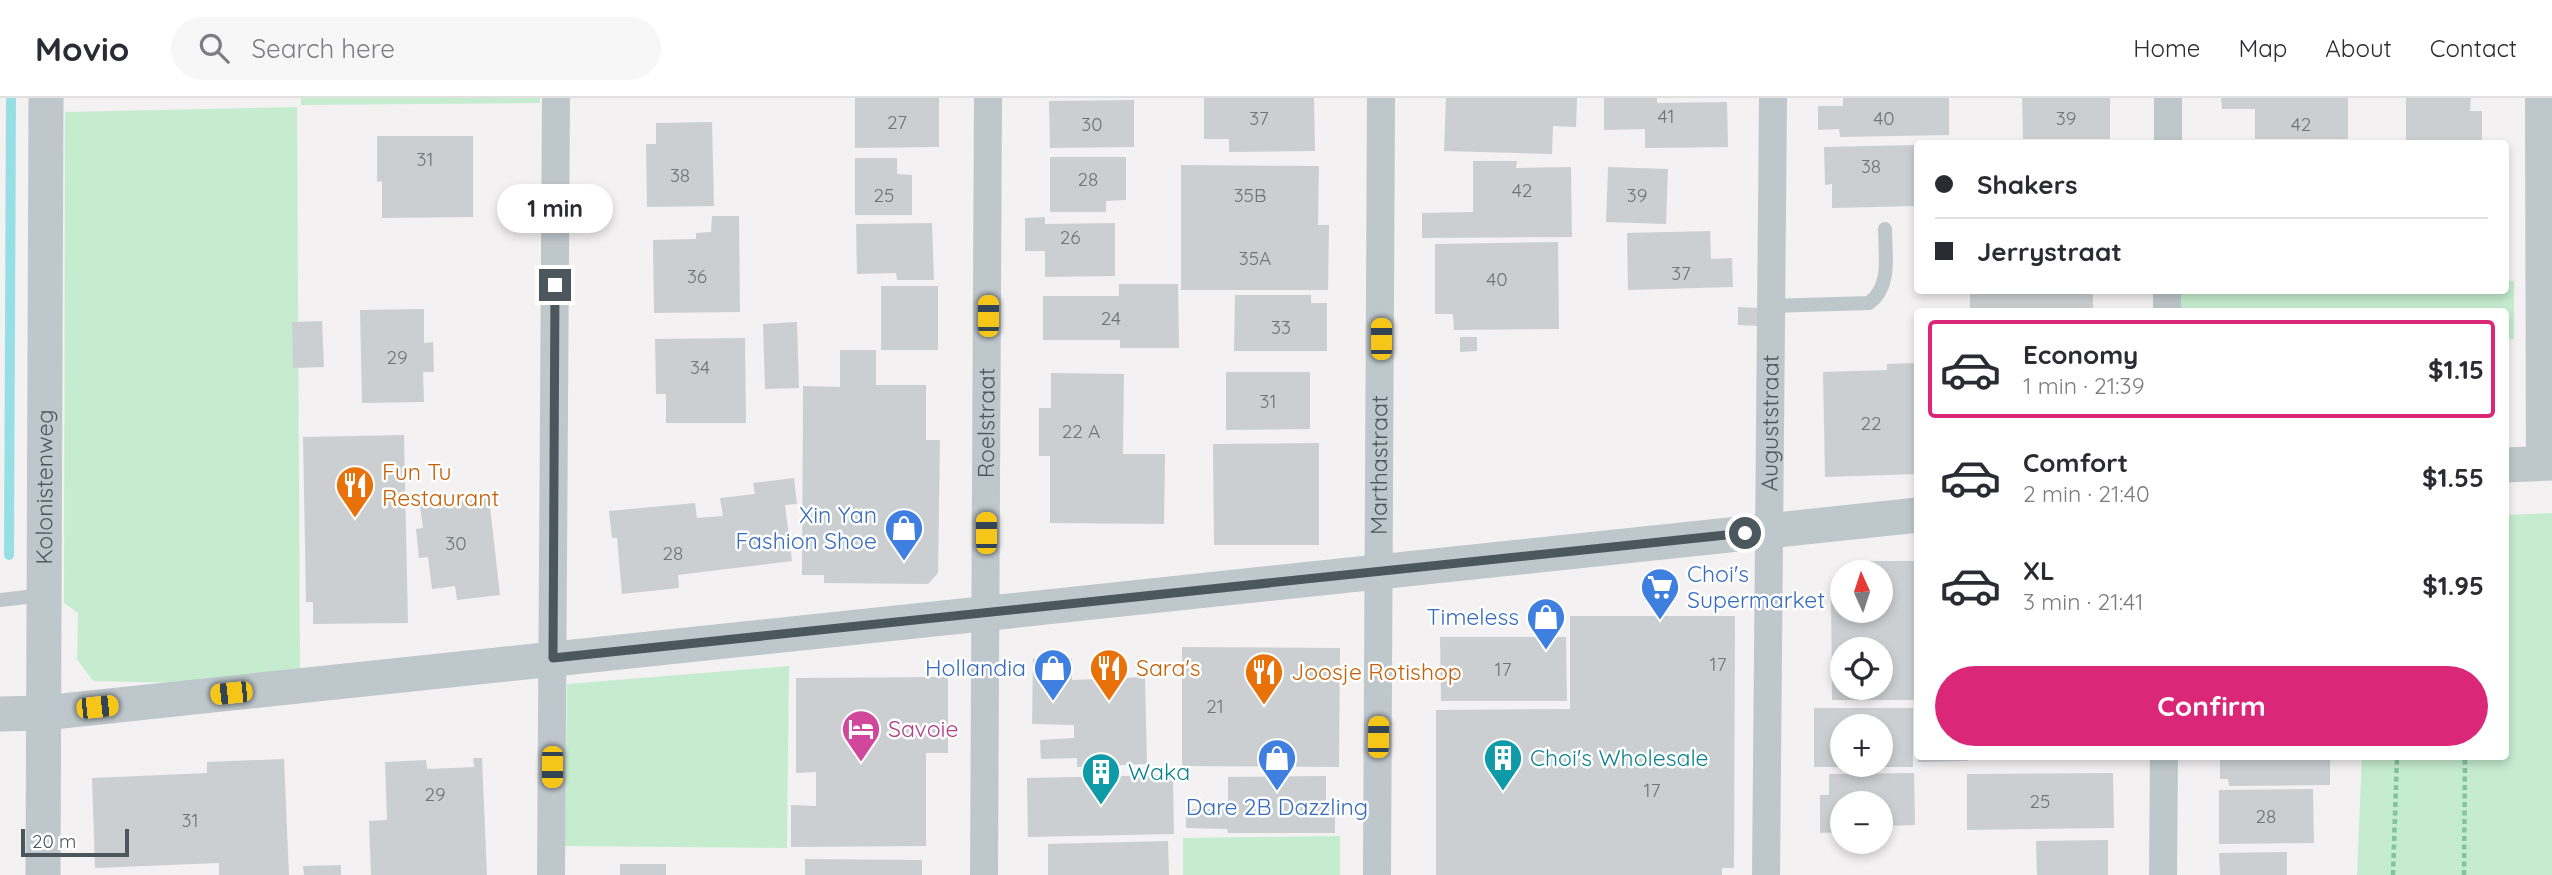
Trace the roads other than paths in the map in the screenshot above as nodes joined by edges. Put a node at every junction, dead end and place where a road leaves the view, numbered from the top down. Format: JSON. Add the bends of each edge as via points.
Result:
{"nodes":[{"id":1,"x":46,"y":98,"type":"edge"},
{"id":2,"x":556,"y":98,"type":"edge"},
{"id":3,"x":988,"y":98,"type":"edge"},
{"id":4,"x":1381,"y":98,"type":"edge"},
{"id":5,"x":1773,"y":98,"type":"edge"},
{"id":6,"x":2168,"y":98,"type":"edge"},
{"id":7,"x":2539,"y":98,"type":"edge"},
{"id":8,"x":2168,"y":140,"type":"edge"},
{"id":9,"x":1885,"y":229,"type":"dead end"},
{"id":10,"x":1771,"y":306,"type":"junction"},
{"id":11,"x":2546,"y":463,"type":"edge"},
{"id":12,"x":2509,"y":465,"type":"edge"},
{"id":13,"x":1914,"y":515,"type":"edge"},
{"id":14,"x":1770,"y":530,"type":"junction"},
{"id":15,"x":1380,"y":571,"type":"junction"},
{"id":16,"x":44,"y":595,"type":"junction"},
{"id":17,"x":0,"y":600,"type":"edge"},
{"id":18,"x":986,"y":615,"type":"junction"},
{"id":19,"x":553,"y":658,"type":"junction"},
{"id":20,"x":43,"y":713,"type":"junction"},
{"id":21,"x":0,"y":714,"type":"edge"},
{"id":22,"x":2164,"y":760,"type":"edge"},
{"id":23,"x":43,"y":875,"type":"edge"},
{"id":24,"x":551,"y":875,"type":"edge"},
{"id":25,"x":984,"y":875,"type":"edge"},
{"id":26,"x":1377,"y":875,"type":"edge"},
{"id":27,"x":1766,"y":875,"type":"edge"},
{"id":28,"x":2163,"y":875,"type":"edge"}],
"edges":[{"from":1,"to":16,"type":"street","name":"Kolonistenweg"},
{"from":2,"to":19,"type":"street"},
{"from":3,"to":18,"type":"street","name":"Roelstraat"},
{"from":4,"to":15,"type":"street","name":"Marthastraat"},
{"from":5,"to":10,"type":"street","name":"Auguststraat"},
{"from":6,"to":8,"type":"street"},
{"from":7,"to":11,"type":"street"},
{"from":9,"to":10,"type":"lane","via":[[1885,285],[1870,303]]},
{"from":10,"to":14,"type":"street","name":"Auguststraat"},
{"from":11,"to":12,"type":"street"},
{"from":13,"to":14,"type":"street"},
{"from":14,"to":15,"type":"street"},
{"from":14,"to":27,"type":"street","name":"Auguststraat"},
{"from":15,"to":18,"type":"street"},
{"from":15,"to":26,"type":"street","name":"Marthastraat"},
{"from":16,"to":17,"type":"lane"},
{"from":16,"to":20,"type":"street","name":"Kolonistenweg"},
{"from":18,"to":19,"type":"street"},
{"from":18,"to":25,"type":"street","name":"Roelstraat"},
{"from":19,"to":20,"type":"street"},
{"from":19,"to":24,"type":"street"},
{"from":20,"to":21,"type":"street"},
{"from":20,"to":23,"type":"street","name":"Kolonistenweg"},
{"from":22,"to":28,"type":"street"}]}
